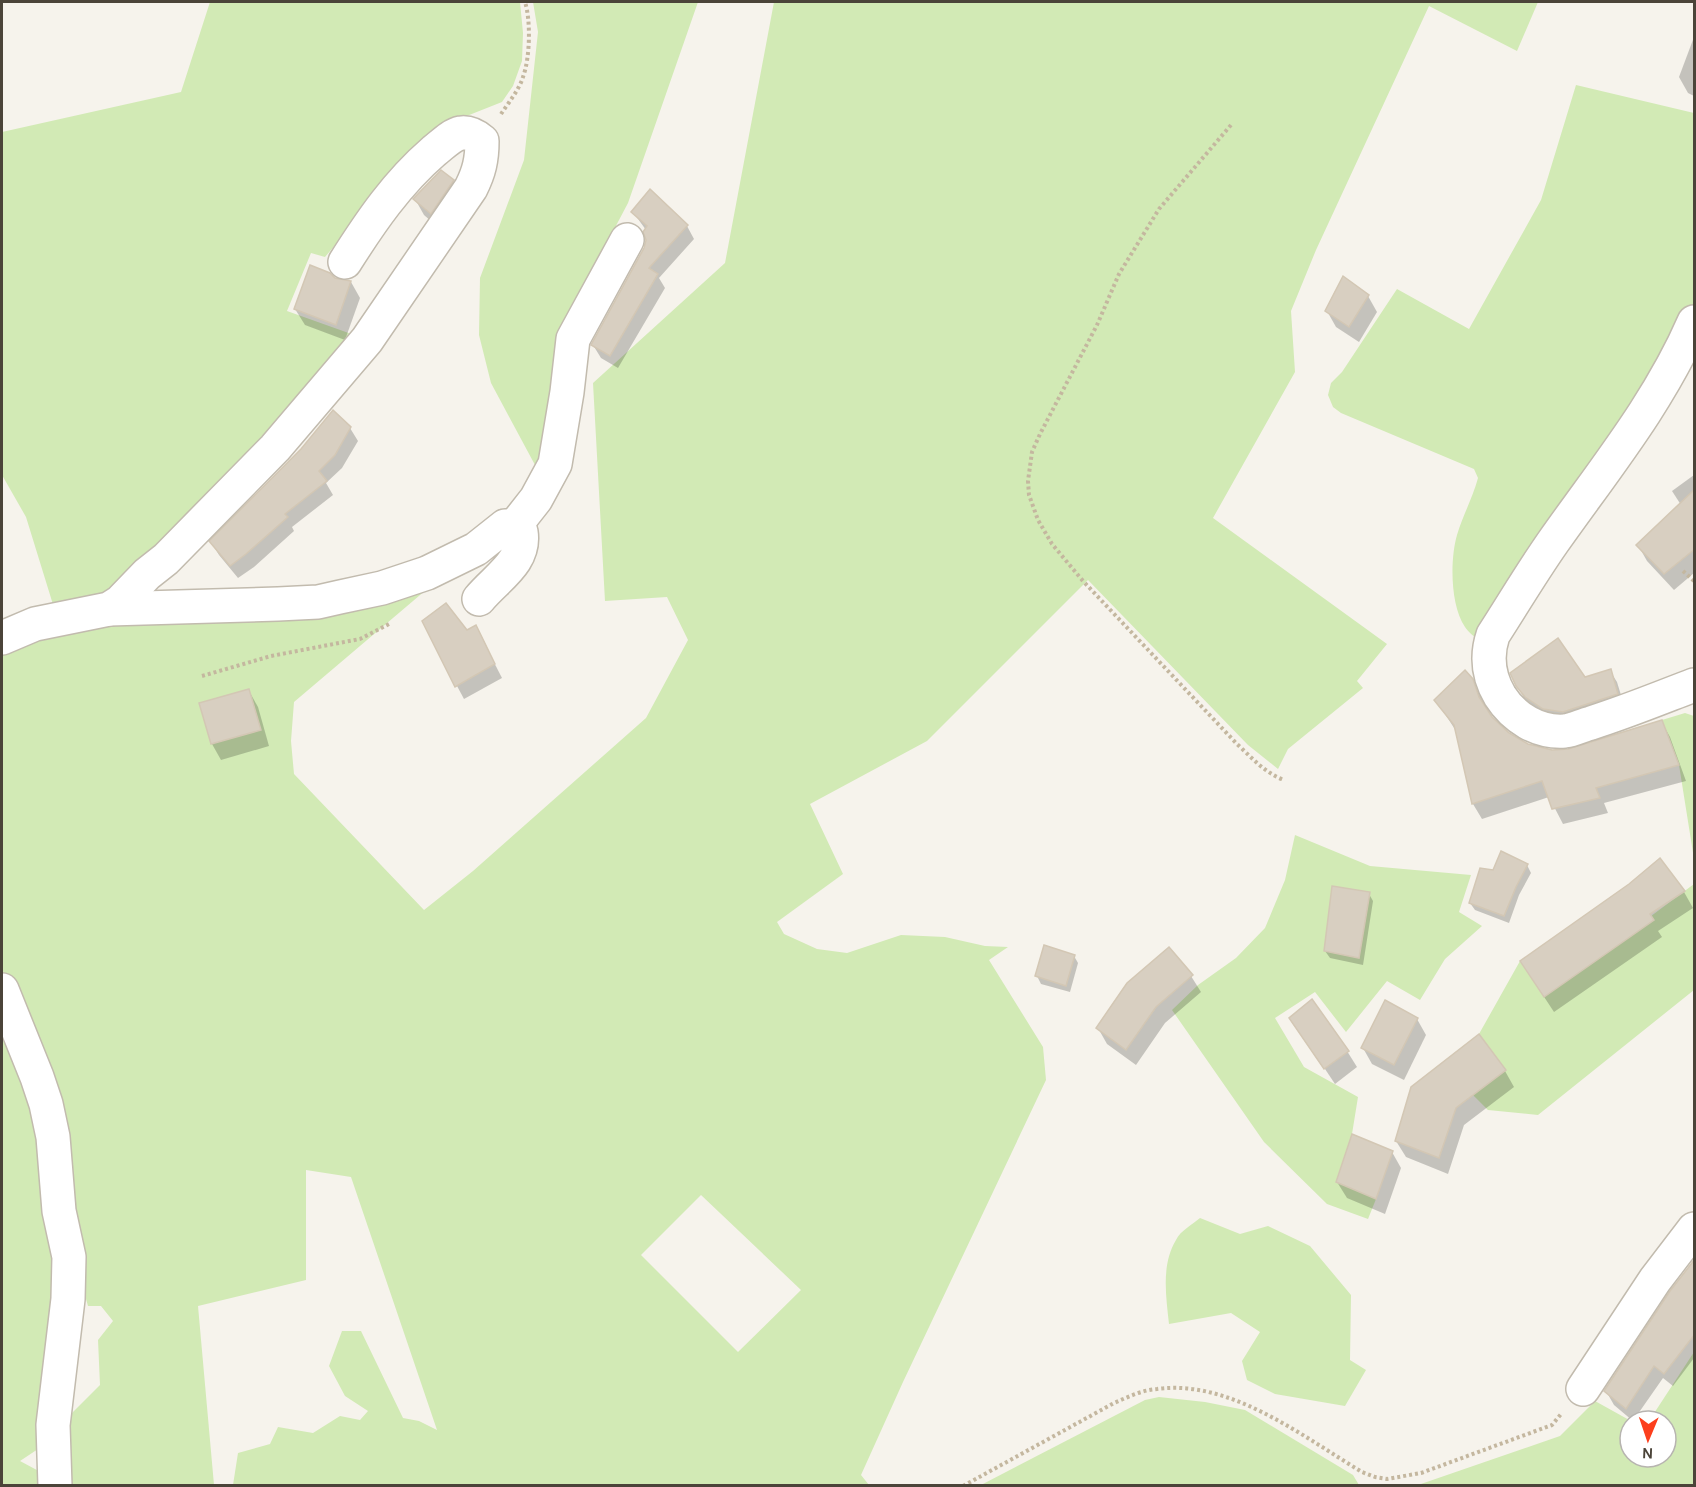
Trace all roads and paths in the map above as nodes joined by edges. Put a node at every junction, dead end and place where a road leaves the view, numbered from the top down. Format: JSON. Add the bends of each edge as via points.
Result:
{"nodes":[{"id":1,"x":525,"y":2,"type":"edge"},
{"id":2,"x":1231,"y":125,"type":"dead end"},
{"id":3,"x":482,"y":141,"type":"junction"},
{"id":4,"x":627,"y":240,"type":"dead end"},
{"id":5,"x":345,"y":262,"type":"dead end"},
{"id":6,"x":1695,"y":322,"type":"edge"},
{"id":7,"x":514,"y":527,"type":"junction"},
{"id":8,"x":1683,"y":571,"type":"dead end"},
{"id":9,"x":1695,"y":581,"type":"edge"},
{"id":10,"x":479,"y":599,"type":"dead end"},
{"id":11,"x":109,"y":609,"type":"junction"},
{"id":12,"x":2,"y":638,"type":"edge"},
{"id":13,"x":1695,"y":685,"type":"edge"},
{"id":14,"x":1284,"y":780,"type":"dead end"},
{"id":15,"x":2,"y":990,"type":"edge"},
{"id":16,"x":1695,"y":1228,"type":"edge"},
{"id":17,"x":1582,"y":1389,"type":"joint"},
{"id":18,"x":55,"y":1485,"type":"edge"},
{"id":19,"x":963,"y":1485,"type":"edge"}],
"edges":[{"from":1,"to":3,"type":"path","via":[[529,31],[524,76]]},
{"from":2,"to":14,"type":"path","via":[[1159,209],[1119,274],[1032,452],[1029,495],[1044,532],[1083,581],[1237,744],[1264,769]]},
{"from":3,"to":5,"type":"lane","via":[[461,133],[414,169],[372,220]]},
{"from":3,"to":11,"type":"lane","via":[[480,171],[471,188],[367,340],[275,448],[166,559]]},
{"from":4,"to":7,"type":"lane","via":[[573,339],[555,464],[537,498]]},
{"from":6,"to":13,"type":"lane","via":[[1648,410],[1551,544],[1493,635],[1488,650],[1490,673],[1498,692],[1508,708],[1536,727],[1565,731]]},
{"from":7,"to":10,"type":"lane","via":[[521,532],[522,540],[517,558]]},
{"from":7,"to":11,"type":"lane","via":[[505,526],[476,549],[427,573],[318,602]]},
{"from":8,"to":9,"type":"path"},
{"from":11,"to":12,"type":"lane","via":[[35,624]]},
{"from":15,"to":18,"type":"lane","via":[[50,1121],[59,1211],[69,1257],[53,1425]]},
{"from":16,"to":17,"type":"lane"},
{"from":17,"to":19,"type":"path","via":[[1552,1425],[1421,1473],[1387,1479],[1362,1472],[1243,1402],[1206,1391],[1158,1388],[1114,1403]]}]}
